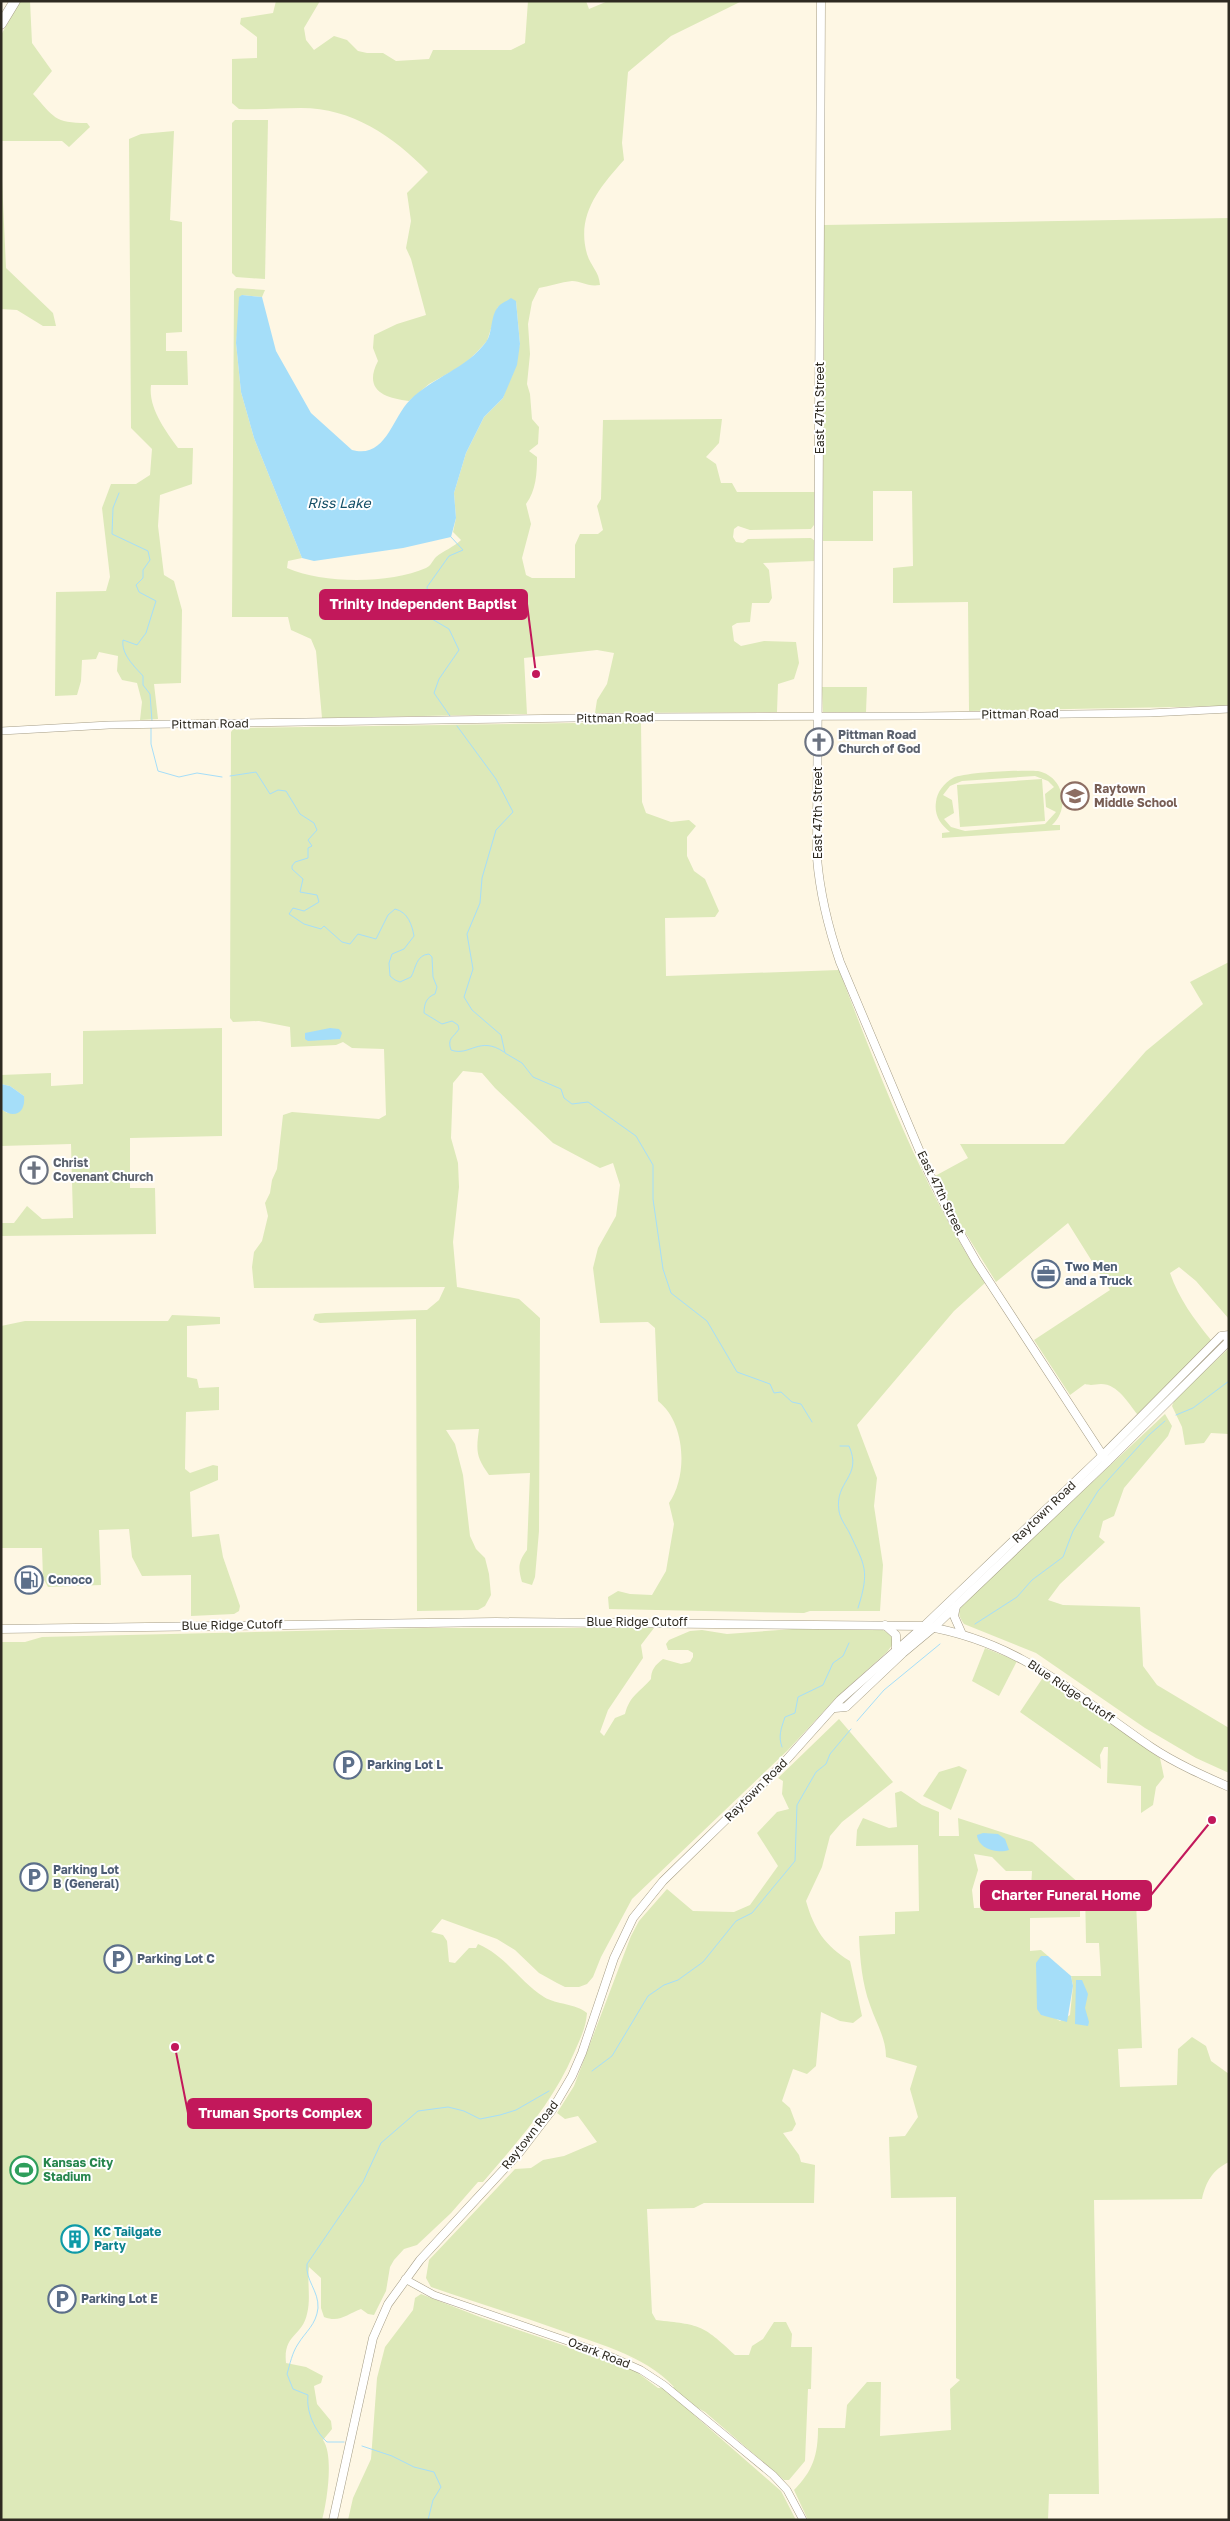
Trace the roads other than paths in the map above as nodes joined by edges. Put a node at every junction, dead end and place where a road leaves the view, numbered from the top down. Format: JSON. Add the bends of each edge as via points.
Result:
{"nodes":[{"id":1,"x":15,"y":1,"type":"edge"},
{"id":2,"x":821,"y":1,"type":"edge"},
{"id":3,"x":1,"y":24,"type":"edge"},
{"id":4,"x":1229,"y":709,"type":"edge"},
{"id":5,"x":818,"y":716,"type":"junction"},
{"id":6,"x":1,"y":731,"type":"edge"},
{"id":7,"x":1229,"y":1336,"type":"edge"},
{"id":8,"x":1104,"y":1459,"type":"junction"},
{"id":9,"x":956,"y":1606,"type":"junction"},
{"id":10,"x":883,"y":1624,"type":"junction"},
{"id":11,"x":924,"y":1626,"type":"junction"},
{"id":12,"x":933,"y":1628,"type":"junction"},
{"id":13,"x":1,"y":1629,"type":"edge"},
{"id":14,"x":962,"y":1634,"type":"junction"},
{"id":15,"x":896,"y":1650,"type":"junction"},
{"id":16,"x":835,"y":1708,"type":"junction"},
{"id":17,"x":1229,"y":1787,"type":"edge"},
{"id":18,"x":405,"y":2279,"type":"junction"},
{"id":19,"x":333,"y":2520,"type":"edge"},
{"id":20,"x":803,"y":2520,"type":"edge"}],
"edges":[{"from":1,"to":3,"type":"highway"},
{"from":2,"to":5,"type":"main road","name":"East 47th Street"},
{"from":4,"to":5,"type":"street","name":"Pittman Road"},
{"from":5,"to":6,"type":"street","name":"Pittman Road","via":[[142,724]]},
{"from":5,"to":8,"type":"main road","name":"East 47th Street","via":[[817,858],[824,910],[840,962],[928,1171],[953,1221]]},
{"from":7,"to":8,"type":"main road","name":"Raytown Road","via":[[1227,1343]]},
{"from":8,"to":9,"type":"main road","name":"Raytown Road"},
{"from":8,"to":11,"type":"main road","name":"Raytown Road"},
{"from":9,"to":12,"type":"main road","name":"Raytown Road"},
{"from":9,"to":14,"type":"main road","via":[[955,1620]]},
{"from":10,"to":11,"type":"main road","name":"Blue Ridge Cutoff"},
{"from":10,"to":13,"type":"main road","name":"Blue Ridge Cutoff","via":[[491,1622]]},
{"from":10,"to":15,"type":"main road","via":[[895,1633]]},
{"from":11,"to":12,"type":"main road","name":"Blue Ridge Cutoff"},
{"from":11,"to":15,"type":"main road","name":"Raytown Road"},
{"from":12,"to":14,"type":"main road","name":"Blue Ridge Cutoff"},
{"from":12,"to":16,"type":"main road","name":"Raytown Road","via":[[846,1707]]},
{"from":14,"to":17,"type":"main road","name":"Blue Ridge Cutoff","via":[[989,1642],[1034,1665],[1151,1747]]},
{"from":15,"to":16,"type":"main road","name":"Raytown Road"},
{"from":16,"to":18,"type":"main road","name":"Raytown Road","via":[[780,1767],[663,1881],[633,1918],[614,1958],[578,2062],[552,2110],[519,2153]]},
{"from":18,"to":19,"type":"main road","name":"Raytown Road","via":[[388,2304],[373,2338]]},
{"from":18,"to":20,"type":"street","name":"Ozark Road","via":[[434,2295],[605,2354],[640,2370],[664,2385],[773,2475],[787,2490]]}]}
